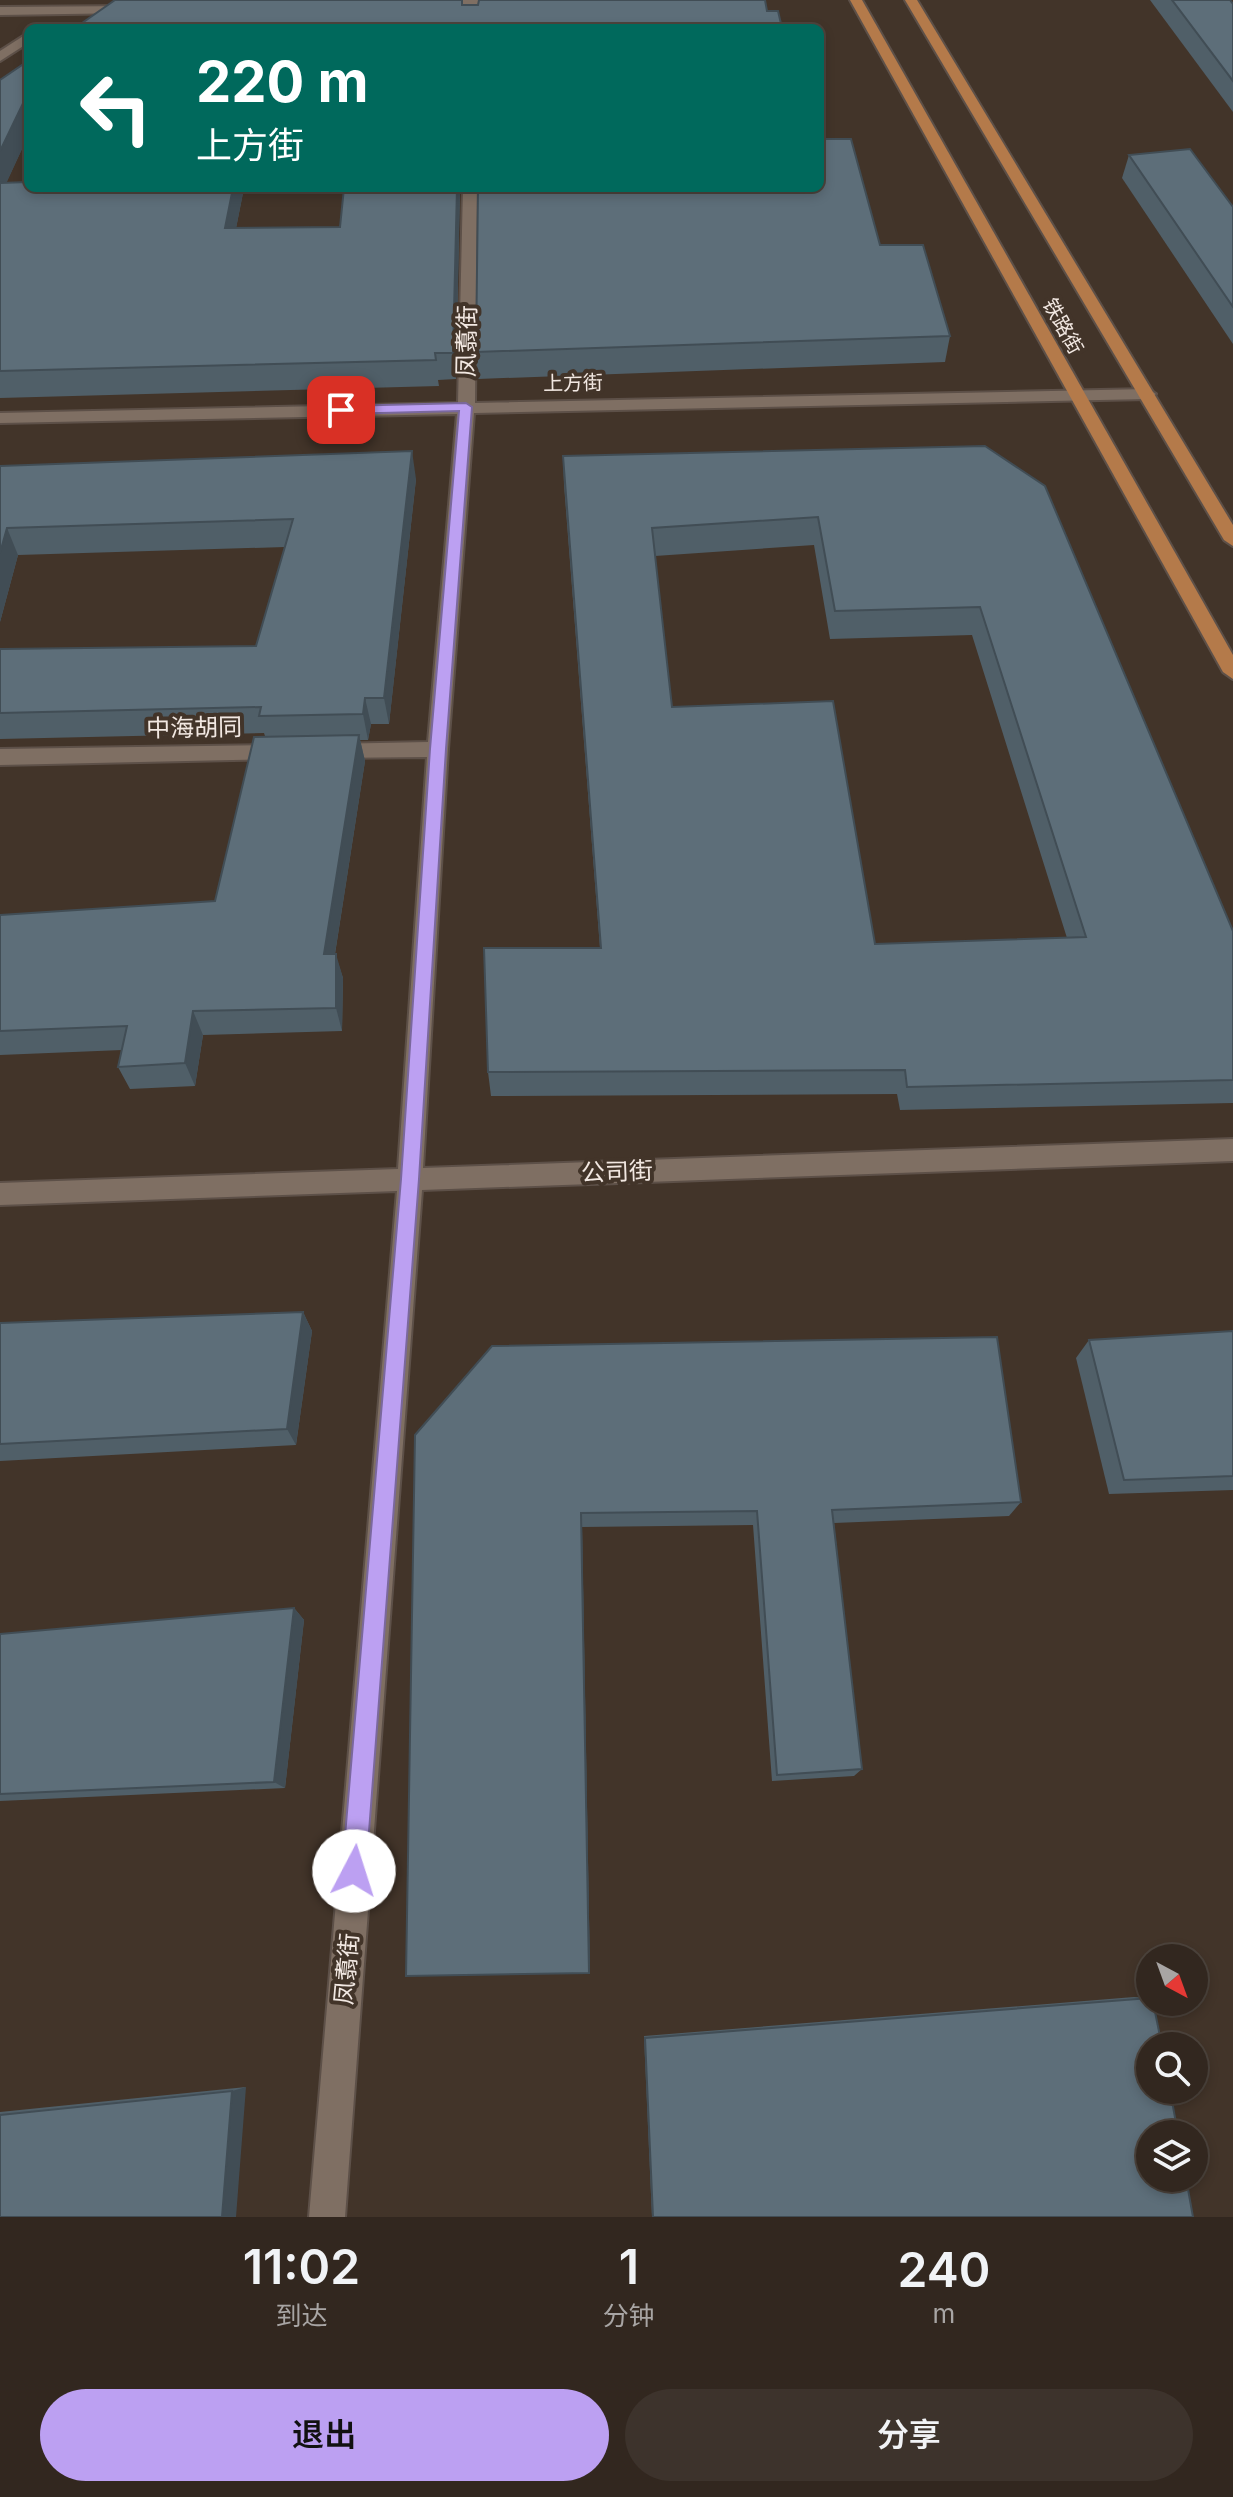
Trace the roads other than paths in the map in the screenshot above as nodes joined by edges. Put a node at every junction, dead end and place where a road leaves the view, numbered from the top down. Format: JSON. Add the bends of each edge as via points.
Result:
{"nodes":[{"id":1,"x":82,"y":0,"type":"edge"},
{"id":2,"x":856,"y":0,"type":"edge"},
{"id":3,"x":911,"y":0,"type":"edge"},
{"id":4,"x":520,"y":2,"type":"edge"},
{"id":5,"x":411,"y":4,"type":"edge"},
{"id":6,"x":145,"y":9,"type":"edge"},
{"id":7,"x":67,"y":10,"type":"junction"},
{"id":8,"x":0,"y":11,"type":"edge"},
{"id":9,"x":48,"y":24,"type":"edge"},
{"id":10,"x":24,"y":40,"type":"edge"},
{"id":11,"x":0,"y":57,"type":"edge"},
{"id":12,"x":470,"y":192,"type":"edge"},
{"id":13,"x":1148,"y":394,"type":"junction"},
{"id":14,"x":1077,"y":395,"type":"junction"},
{"id":15,"x":466,"y":407,"type":"junction"},
{"id":16,"x":0,"y":418,"type":"edge"},
{"id":17,"x":1233,"y":540,"type":"edge"},
{"id":18,"x":1233,"y":672,"type":"edge"},
{"id":19,"x":438,"y":749,"type":"junction"},
{"id":20,"x":0,"y":757,"type":"edge"},
{"id":21,"x":1233,"y":1150,"type":"edge"},
{"id":22,"x":410,"y":1179,"type":"junction"},
{"id":23,"x":0,"y":1194,"type":"edge"},
{"id":24,"x":327,"y":2217,"type":"edge"}],
"edges":[{"from":1,"to":7,"type":"street"},
{"from":2,"to":14,"type":"main road","name":"铁路街"},
{"from":3,"to":13,"type":"main road","name":"铁路街"},
{"from":4,"to":5,"type":"street","via":[[473,9]]},
{"from":6,"to":7,"type":"street"},
{"from":7,"to":8,"type":"street"},
{"from":7,"to":9,"type":"street"},
{"from":10,"to":11,"type":"street"},
{"from":12,"to":15,"type":"street","name":"凤翥街"},
{"from":13,"to":14,"type":"street","name":"上方街"},
{"from":13,"to":17,"type":"main road","name":"铁路街"},
{"from":14,"to":15,"type":"street","name":"上方街"},
{"from":14,"to":18,"type":"main road","name":"铁路街"},
{"from":15,"to":16,"type":"street","name":"上方街"},
{"from":15,"to":19,"type":"street","name":"凤翥街"},
{"from":19,"to":20,"type":"street","name":"中海胡同"},
{"from":19,"to":22,"type":"street","name":"凤翥街"},
{"from":21,"to":22,"type":"street","name":"公司街"},
{"from":22,"to":23,"type":"street","name":"公司街"},
{"from":22,"to":24,"type":"street","name":"凤翥街"}]}
